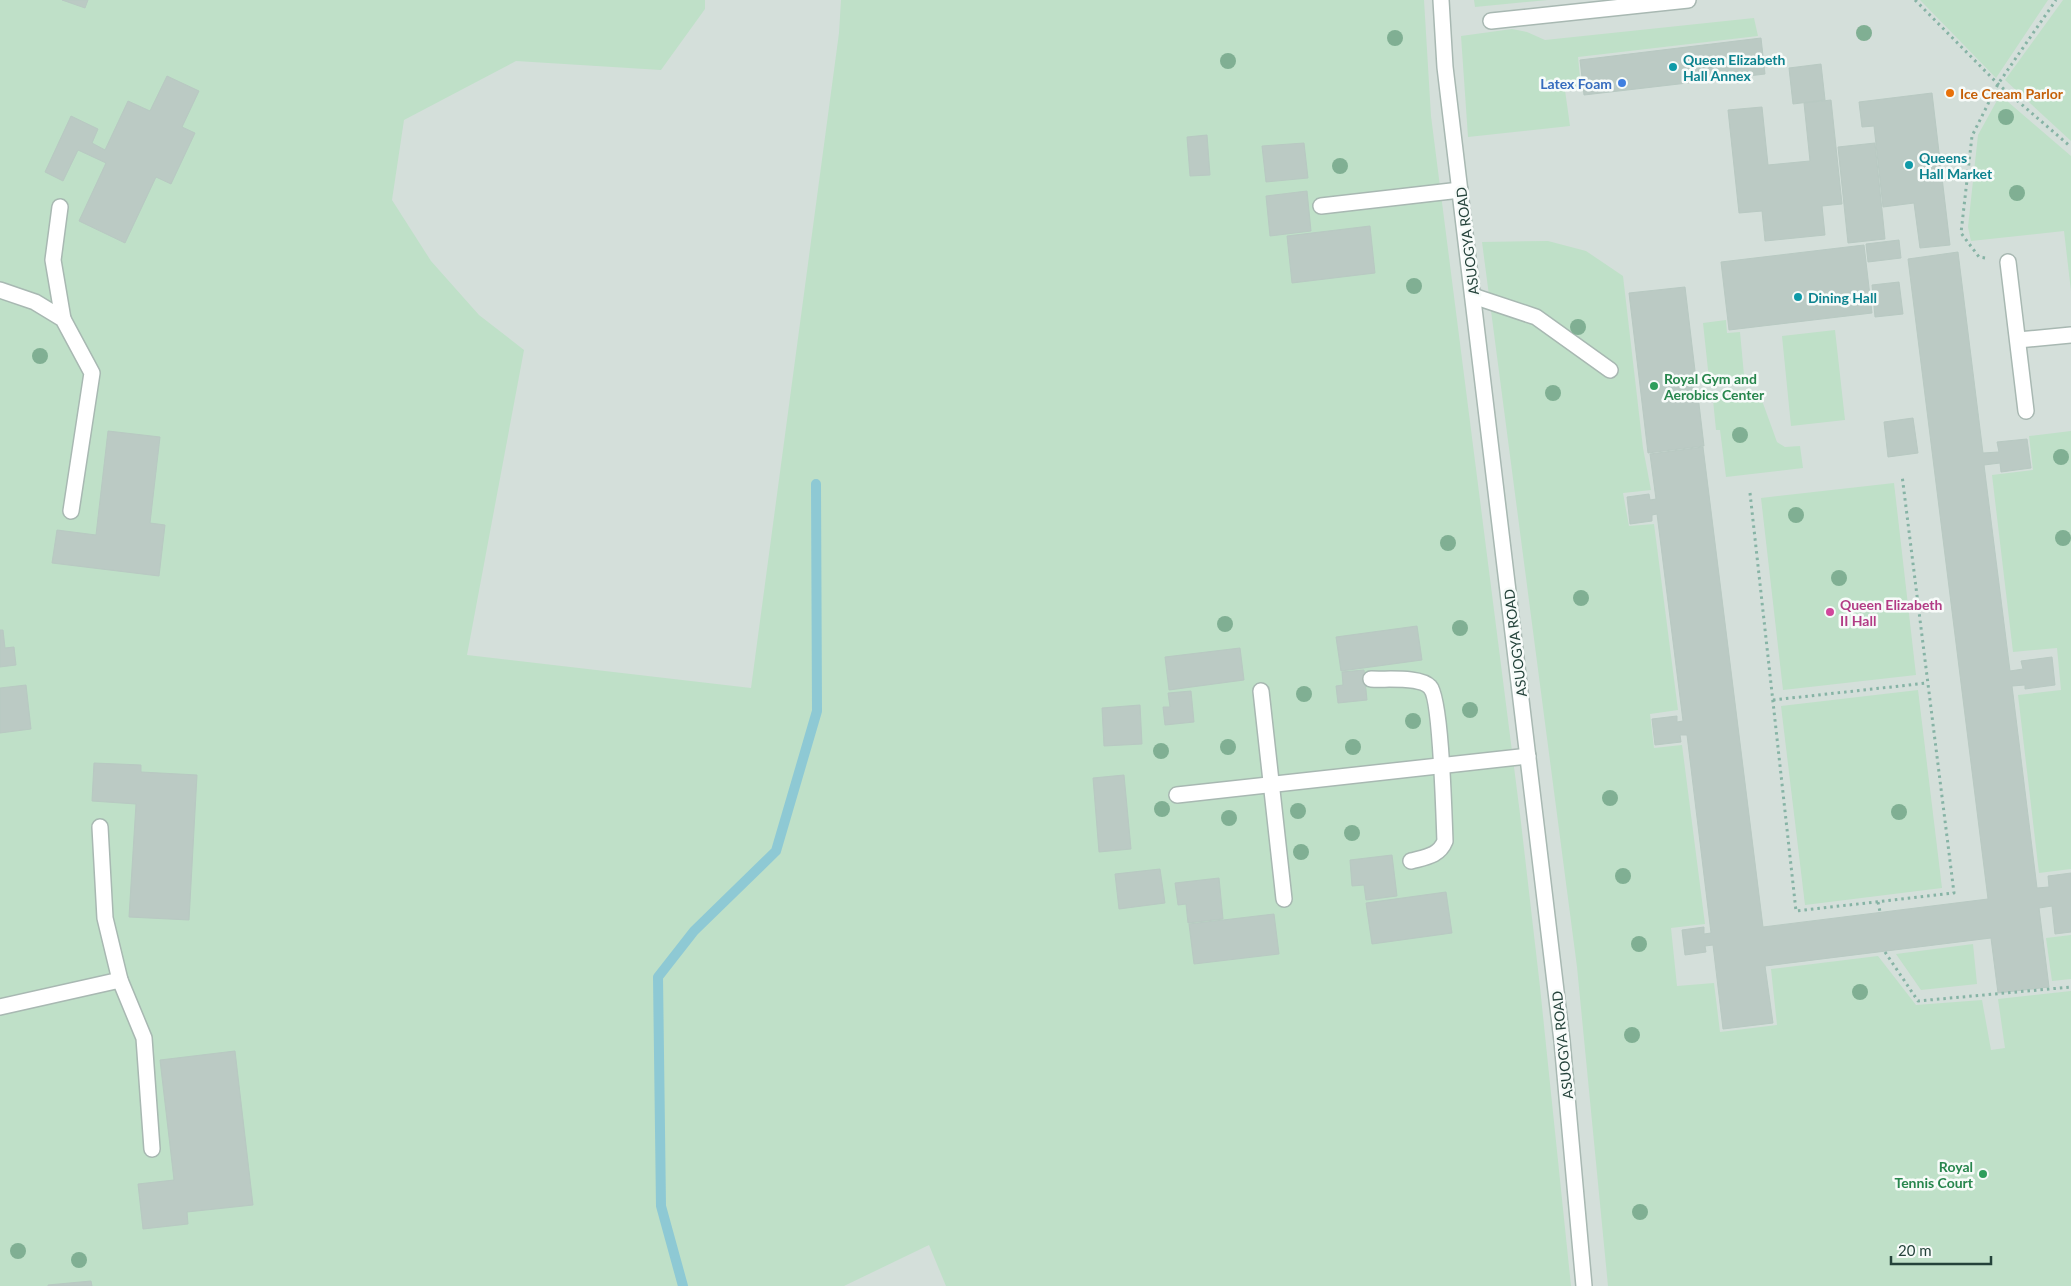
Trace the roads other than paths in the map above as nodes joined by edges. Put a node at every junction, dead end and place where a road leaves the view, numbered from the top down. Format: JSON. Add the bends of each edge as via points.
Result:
{"nodes":[{"id":1,"x":1440,"y":0,"type":"edge"},
{"id":2,"x":1688,"y":0,"type":"edge"},
{"id":3,"x":1491,"y":21,"type":"dead end"},
{"id":4,"x":1460,"y":190,"type":"junction"},
{"id":5,"x":1321,"y":206,"type":"dead end"},
{"id":6,"x":60,"y":207,"type":"dead end"},
{"id":7,"x":2008,"y":262,"type":"road end"},
{"id":8,"x":0,"y":290,"type":"edge"},
{"id":9,"x":1473,"y":296,"type":"junction"},
{"id":10,"x":63,"y":319,"type":"junction"},
{"id":11,"x":2071,"y":335,"type":"edge"},
{"id":12,"x":2018,"y":340,"type":"junction"},
{"id":13,"x":1610,"y":370,"type":"dead end"},
{"id":14,"x":2026,"y":412,"type":"dead end"},
{"id":15,"x":71,"y":511,"type":"dead end"},
{"id":16,"x":1371,"y":679,"type":"dead end"},
{"id":17,"x":1261,"y":691,"type":"dead end"},
{"id":18,"x":1528,"y":756,"type":"junction"},
{"id":19,"x":1442,"y":765,"type":"junction"},
{"id":20,"x":1271,"y":784,"type":"junction"},
{"id":21,"x":1177,"y":795,"type":"dead end"},
{"id":22,"x":100,"y":827,"type":"dead end"},
{"id":23,"x":1411,"y":861,"type":"dead end"},
{"id":24,"x":1284,"y":899,"type":"dead end"},
{"id":25,"x":120,"y":980,"type":"junction"},
{"id":26,"x":0,"y":1007,"type":"edge"},
{"id":27,"x":152,"y":1149,"type":"dead end"},
{"id":28,"x":1584,"y":1286,"type":"edge"}],
"edges":[{"from":1,"to":4,"type":"street","name":"ASUOGYA ROAD"},
{"from":2,"to":3,"type":"street"},
{"from":4,"to":5,"type":"street"},
{"from":4,"to":9,"type":"street","name":"ASUOGYA ROAD"},
{"from":6,"to":10,"type":"street","via":[[53,260]]},
{"from":7,"to":12,"type":"street"},
{"from":8,"to":10,"type":"street","via":[[35,302]]},
{"from":9,"to":13,"type":"street","via":[[1536,317]]},
{"from":9,"to":18,"type":"street","name":"ASUOGYA ROAD"},
{"from":10,"to":15,"type":"street","via":[[92,373]]},
{"from":11,"to":12,"type":"street"},
{"from":12,"to":14,"type":"street"},
{"from":16,"to":19,"type":"street","via":[[1420,680],[1432,688]]},
{"from":17,"to":20,"type":"street"},
{"from":18,"to":19,"type":"street"},
{"from":18,"to":28,"type":"street","name":"ASUOGYA ROAD","via":[[1562,1041]]},
{"from":19,"to":20,"type":"street"},
{"from":19,"to":23,"type":"street","via":[[1445,840],[1442,849],[1431,856]]},
{"from":20,"to":21,"type":"street"},
{"from":20,"to":24,"type":"street"},
{"from":22,"to":25,"type":"street","via":[[105,918]]},
{"from":25,"to":26,"type":"street"},
{"from":25,"to":27,"type":"street","via":[[144,1038]]}]}
